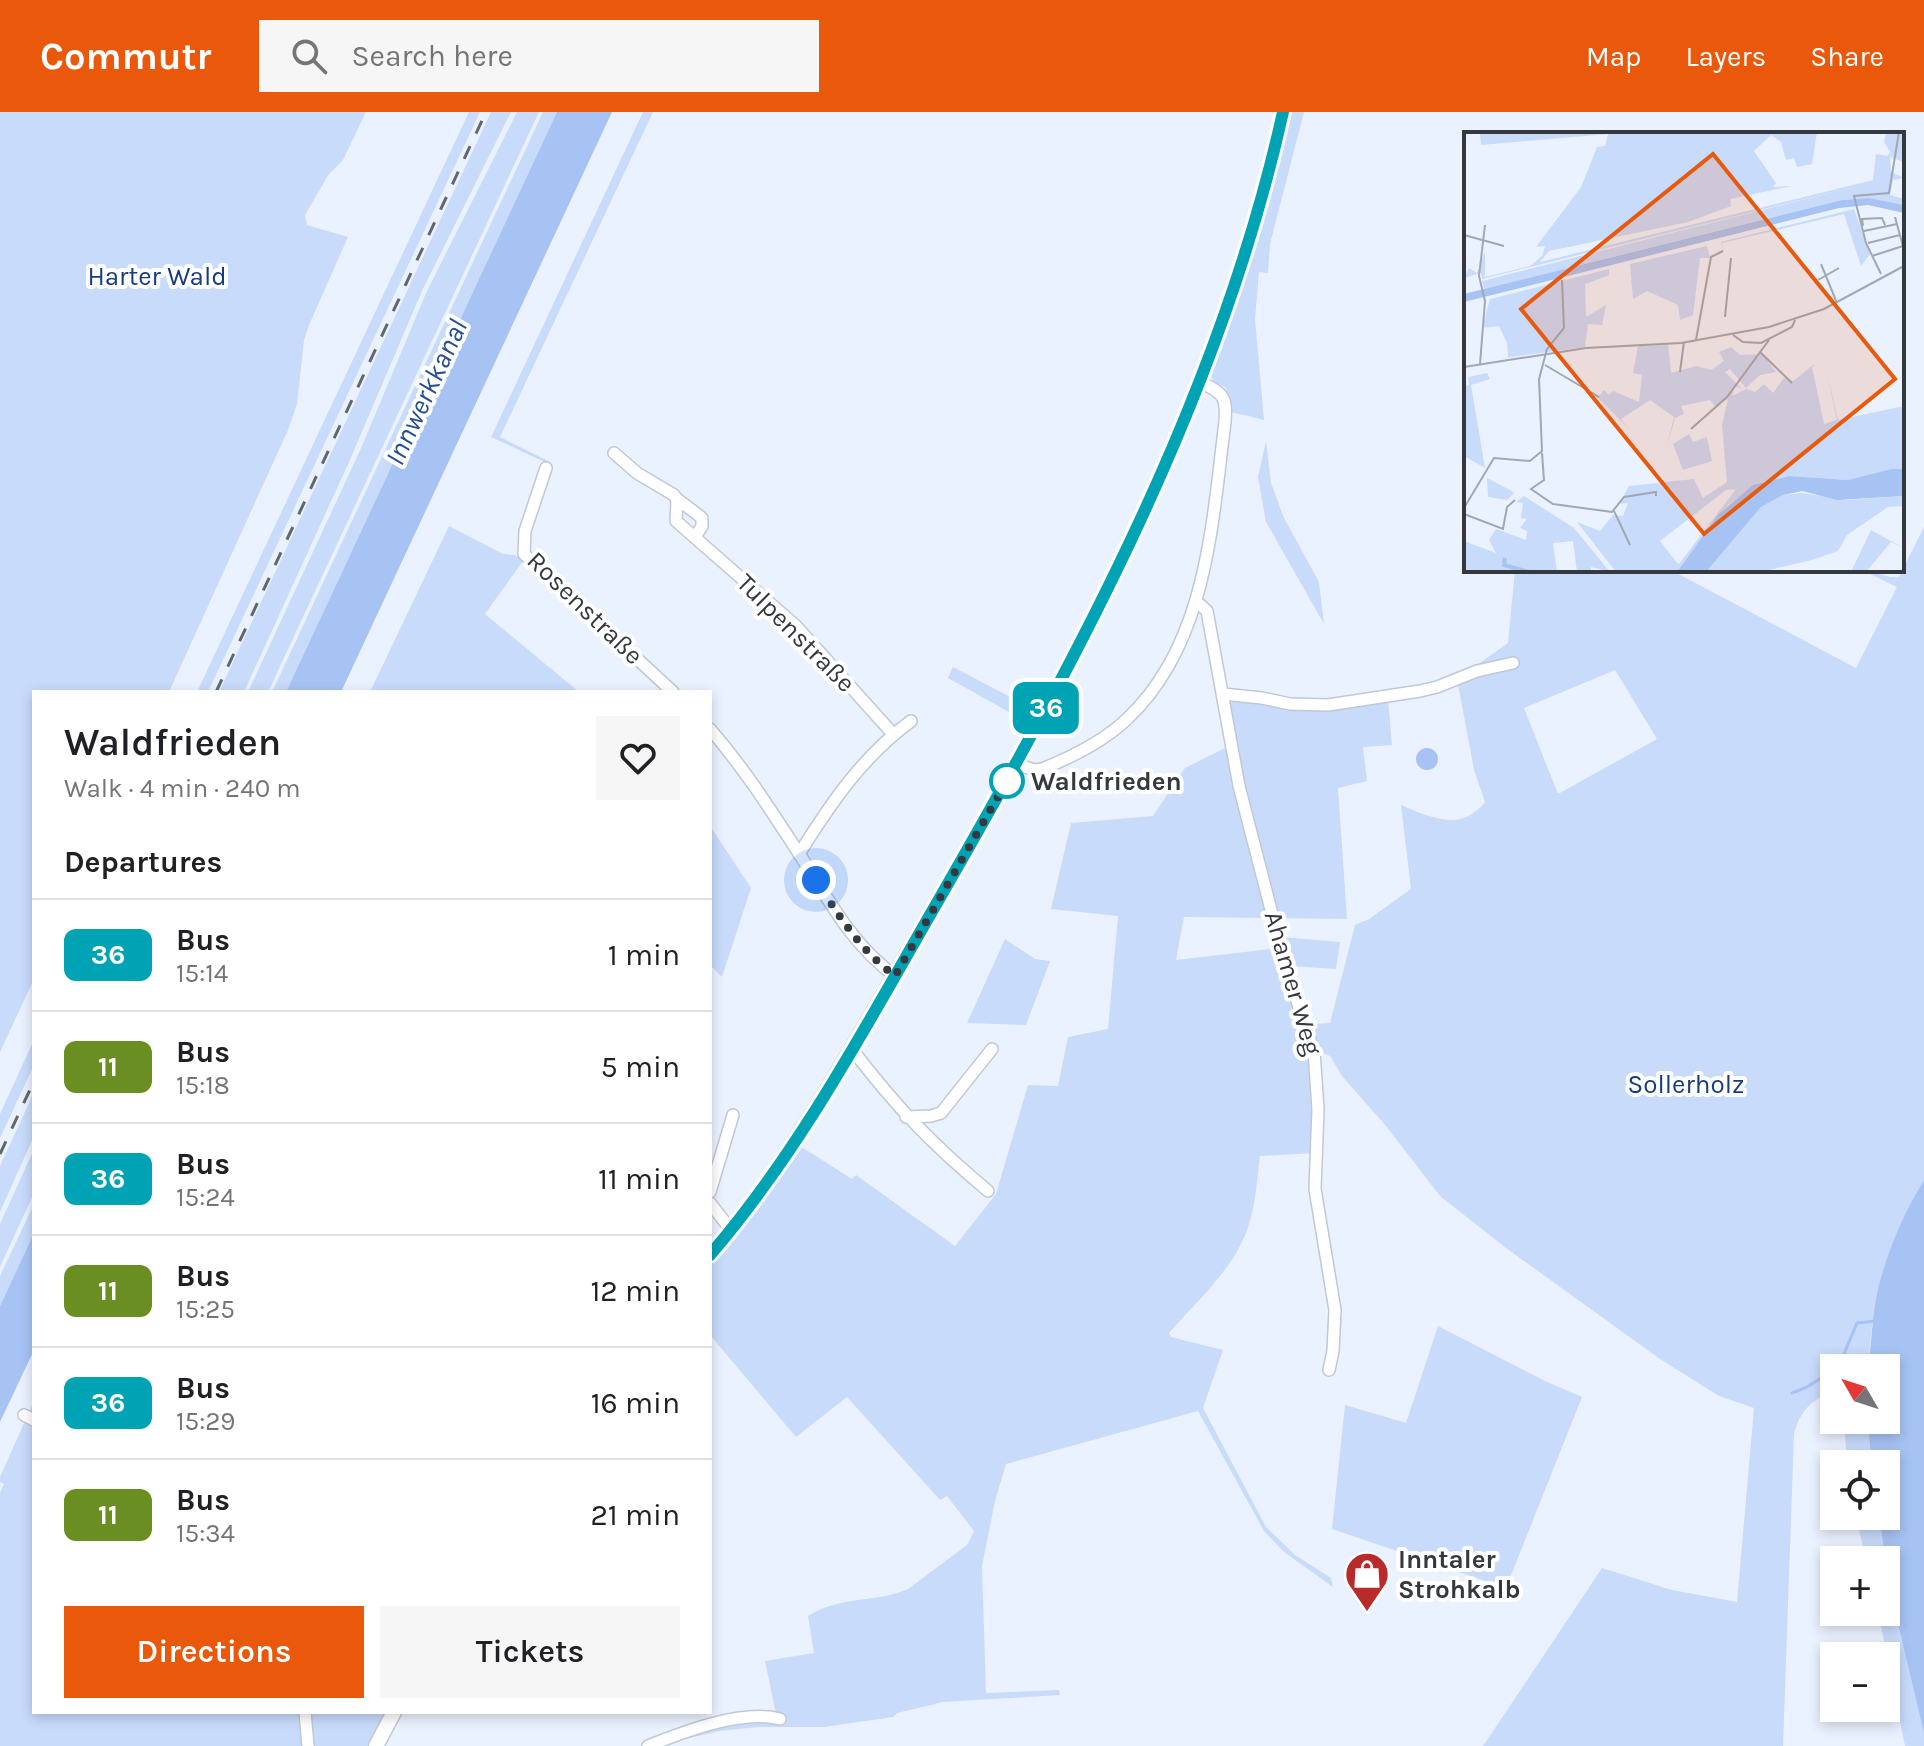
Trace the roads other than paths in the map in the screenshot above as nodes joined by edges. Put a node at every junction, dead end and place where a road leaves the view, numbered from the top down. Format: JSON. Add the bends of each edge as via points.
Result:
{"nodes":[{"id":1,"x":1283,"y":112,"type":"edge"},
{"id":2,"x":1200,"y":382,"type":"junction"},
{"id":3,"x":614,"y":453,"type":"dead end"},
{"id":4,"x":546,"y":468,"type":"dead end"},
{"id":5,"x":676,"y":498,"type":"junction"},
{"id":6,"x":695,"y":537,"type":"junction"},
{"id":7,"x":1196,"y":601,"type":"junction"},
{"id":8,"x":1513,"y":663,"type":"dead end"},
{"id":9,"x":671,"y":690,"type":"edge"},
{"id":10,"x":1223,"y":694,"type":"junction"},
{"id":11,"x":911,"y":721,"type":"dead end"},
{"id":12,"x":712,"y":732,"type":"edge"},
{"id":13,"x":893,"y":734,"type":"junction"},
{"id":14,"x":1016,"y":764,"type":"junction"},
{"id":15,"x":799,"y":854,"type":"junction"},
{"id":16,"x":895,"y":976,"type":"junction"},
{"id":17,"x":852,"y":1049,"type":"junction"},
{"id":18,"x":992,"y":1049,"type":"dead end"},
{"id":19,"x":733,"y":1115,"type":"dead end"},
{"id":20,"x":906,"y":1117,"type":"junction"},
{"id":21,"x":712,"y":1185,"type":"edge"},
{"id":22,"x":988,"y":1191,"type":"dead end"},
{"id":23,"x":712,"y":1206,"type":"edge"},
{"id":24,"x":731,"y":1230,"type":"junction"},
{"id":25,"x":712,"y":1253,"type":"edge"},
{"id":26,"x":1329,"y":1370,"type":"dead end"},
{"id":27,"x":305,"y":1714,"type":"edge"},
{"id":28,"x":393,"y":1714,"type":"edge"},
{"id":29,"x":780,"y":1719,"type":"dead end"},
{"id":30,"x":308,"y":1746,"type":"edge"},
{"id":31,"x":376,"y":1746,"type":"edge"},
{"id":32,"x":648,"y":1746,"type":"edge"}],
"edges":[{"from":1,"to":2,"type":"street","via":[[1251,234]]},
{"from":2,"to":7,"type":"street","via":[[1226,403]]},
{"from":2,"to":14,"type":"street","via":[[1127,546]]},
{"from":3,"to":5,"type":"street"},
{"from":4,"to":9,"type":"street","name":"Rosenstraße","via":[[525,531],[524,554]]},
{"from":5,"to":6,"type":"street","name":"Tulpenstraße","via":[[676,521]]},
{"from":5,"to":6,"type":"street","via":[[702,518]]},
{"from":6,"to":13,"type":"street","name":"Tulpenstraße","via":[[796,626]]},
{"from":7,"to":10,"type":"street","name":"Ahamer Weg","via":[[1207,611]]},
{"from":7,"to":14,"type":"street","via":[[1165,673],[1125,721],[1078,753],[1042,769]]},
{"from":8,"to":10,"type":"street","via":[[1437,687],[1341,703],[1290,704]]},
{"from":10,"to":26,"type":"street","name":"Ahamer Weg","via":[[1239,786],[1316,1065],[1315,1189],[1335,1310]]},
{"from":11,"to":13,"type":"street"},
{"from":12,"to":15,"type":"street"},
{"from":13,"to":15,"type":"street","via":[[849,779]]},
{"from":14,"to":16,"type":"street"},
{"from":15,"to":16,"type":"street","via":[[851,934]]},
{"from":16,"to":17,"type":"street"},
{"from":17,"to":20,"type":"street"},
{"from":17,"to":24,"type":"street","via":[[776,1171]]},
{"from":18,"to":20,"type":"street","via":[[941,1113]]},
{"from":19,"to":21,"type":"street"},
{"from":20,"to":22,"type":"street"},
{"from":23,"to":24,"type":"street"},
{"from":24,"to":25,"type":"street"},
{"from":27,"to":30,"type":"street"},
{"from":28,"to":31,"type":"street"},
{"from":29,"to":32,"type":"street","via":[[726,1720]]}]}
